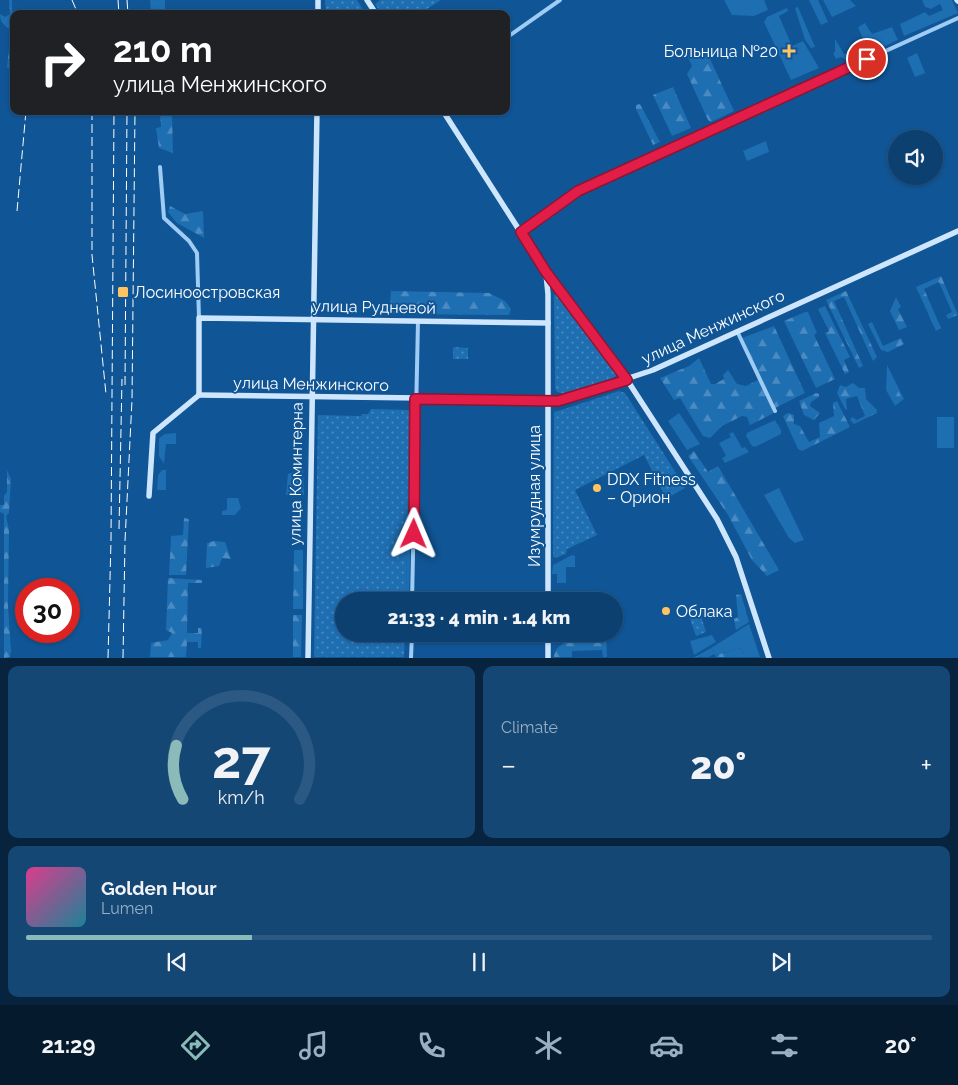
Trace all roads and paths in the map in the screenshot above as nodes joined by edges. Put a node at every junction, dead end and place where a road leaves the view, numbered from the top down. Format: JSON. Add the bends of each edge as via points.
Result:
{"nodes":[{"id":1,"x":560,"y":0,"type":"edge"},
{"id":2,"x":958,"y":18,"type":"edge"},
{"id":3,"x":510,"y":35,"type":"edge"},
{"id":4,"x":317,"y":115,"type":"edge"},
{"id":5,"x":446,"y":115,"type":"edge"},
{"id":6,"x":160,"y":167,"type":"dead end"},
{"id":7,"x":958,"y":231,"type":"edge"},
{"id":8,"x":521,"y":232,"type":"junction"},
{"id":9,"x":546,"y":272,"type":"junction"},
{"id":10,"x":199,"y":318,"type":"junction"},
{"id":11,"x":313,"y":320,"type":"junction"},
{"id":12,"x":418,"y":321,"type":"junction"},
{"id":13,"x":548,"y":323,"type":"junction"},
{"id":14,"x":737,"y":331,"type":"junction"},
{"id":15,"x":627,"y":380,"type":"junction"},
{"id":16,"x":199,"y":395,"type":"junction"},
{"id":17,"x":312,"y":397,"type":"junction"},
{"id":18,"x":415,"y":399,"type":"junction"},
{"id":19,"x":548,"y":401,"type":"junction"},
{"id":20,"x":775,"y":410,"type":"dead end"},
{"id":21,"x":149,"y":496,"type":"dead end"},
{"id":22,"x":412,"y":592,"type":"edge"},
{"id":23,"x":548,"y":592,"type":"edge"},
{"id":24,"x":412,"y":642,"type":"edge"},
{"id":25,"x":548,"y":642,"type":"edge"},
{"id":26,"x":308,"y":658,"type":"edge"},
{"id":27,"x":411,"y":658,"type":"edge"},
{"id":28,"x":548,"y":658,"type":"edge"},
{"id":29,"x":769,"y":658,"type":"edge"}],
"edges":[{"from":1,"to":3,"type":"street"},
{"from":2,"to":8,"type":"street","via":[[578,191]]},
{"from":4,"to":11,"type":"street","name":"улица Коминтерна"},
{"from":5,"to":8,"type":"street"},
{"from":6,"to":10,"type":"street","via":[[164,218],[195,247],[199,259]]},
{"from":7,"to":14,"type":"street","name":"улица Менжинского"},
{"from":8,"to":9,"type":"street"},
{"from":9,"to":13,"type":"street","name":"Изумрудная улица"},
{"from":9,"to":15,"type":"street"},
{"from":10,"to":11,"type":"street","name":"улица Рудневой"},
{"from":10,"to":16,"type":"street"},
{"from":11,"to":12,"type":"street","name":"улица Рудневой"},
{"from":11,"to":17,"type":"street","name":"улица Коминтерна"},
{"from":12,"to":13,"type":"street","name":"улица Рудневой"},
{"from":12,"to":18,"type":"street"},
{"from":13,"to":19,"type":"street","name":"Изумрудная улица"},
{"from":14,"to":15,"type":"street","name":"улица Менжинского"},
{"from":14,"to":20,"type":"street"},
{"from":15,"to":19,"type":"street","name":"улица Менжинского","via":[[563,400]]},
{"from":15,"to":29,"type":"street","via":[[724,533],[736,557]]},
{"from":16,"to":17,"type":"street","name":"улица Менжинского"},
{"from":16,"to":21,"type":"street","via":[[153,433]]},
{"from":17,"to":18,"type":"street","name":"улица Менжинского"},
{"from":17,"to":26,"type":"street","name":"улица Коминтерна"},
{"from":18,"to":19,"type":"street","name":"улица Менжинского"},
{"from":18,"to":22,"type":"street"},
{"from":19,"to":23,"type":"street","name":"Изумрудная улица"},
{"from":24,"to":27,"type":"street"},
{"from":25,"to":28,"type":"street"}]}
